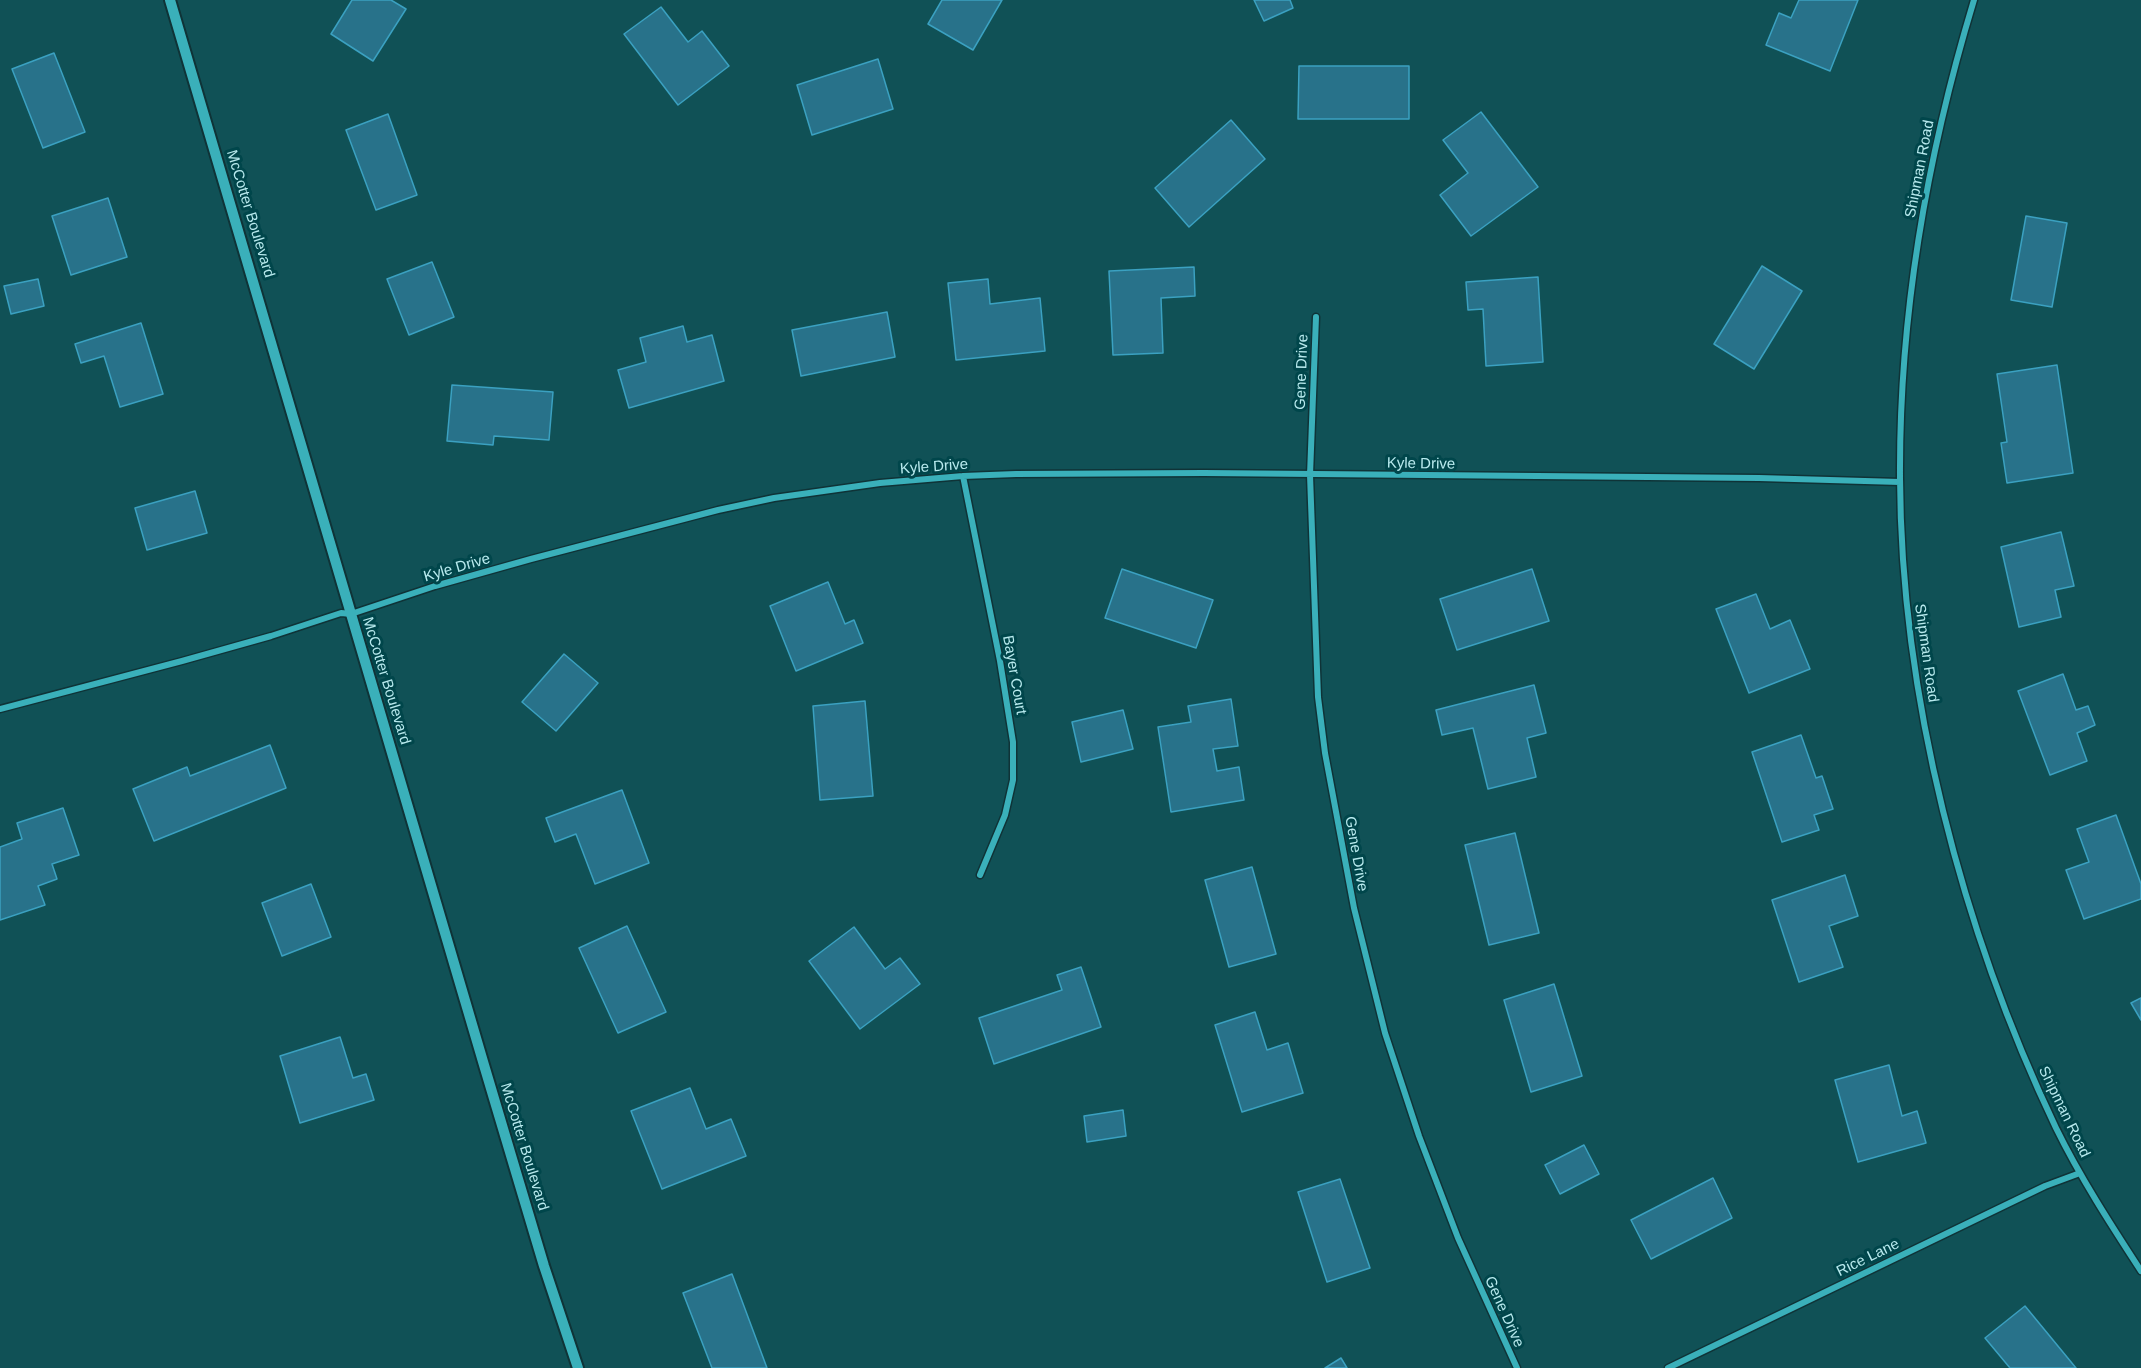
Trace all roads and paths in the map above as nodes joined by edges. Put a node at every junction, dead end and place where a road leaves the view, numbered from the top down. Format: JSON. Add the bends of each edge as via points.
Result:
{"nodes":[{"id":1,"x":171,"y":0,"type":"edge"},
{"id":2,"x":1974,"y":0,"type":"edge"},
{"id":3,"x":1316,"y":316,"type":"dead end"},
{"id":4,"x":1310,"y":475,"type":"junction"},
{"id":5,"x":963,"y":476,"type":"junction"},
{"id":6,"x":1900,"y":482,"type":"junction"},
{"id":7,"x":351,"y":614,"type":"junction"},
{"id":8,"x":0,"y":709,"type":"edge"},
{"id":9,"x":980,"y":875,"type":"dead end"},
{"id":10,"x":2080,"y":1173,"type":"junction"},
{"id":11,"x":2141,"y":1270,"type":"edge"},
{"id":12,"x":578,"y":1368,"type":"edge"},
{"id":13,"x":1517,"y":1368,"type":"edge"},
{"id":14,"x":1668,"y":1368,"type":"edge"}],
"edges":[{"from":1,"to":7,"type":"street","name":"McCotter Boulevard"},
{"from":2,"to":6,"type":"street","name":"Shipman Road","via":[[1945,107],[1920,232],[1905,343]]},
{"from":3,"to":4,"type":"street","name":"Gene Drive"},
{"from":4,"to":5,"type":"street","name":"Kyle Drive"},
{"from":4,"to":6,"type":"street","name":"Kyle Drive"},
{"from":4,"to":13,"type":"street","name":"Gene Drive","via":[[1318,697],[1354,908],[1385,1033],[1419,1136],[1458,1238]]},
{"from":5,"to":7,"type":"street","name":"Kyle Drive","via":[[880,483],[718,510],[435,586]]},
{"from":5,"to":9,"type":"street","name":"Bayer Court","via":[[1013,742],[1013,780],[1005,815]]},
{"from":6,"to":10,"type":"street","name":"Shipman Road","via":[[1905,585],[1921,702],[1960,874],[2007,1014],[2056,1129]]},
{"from":7,"to":8,"type":"street","name":"Kyle Drive","via":[[341,613]]},
{"from":7,"to":12,"type":"street","name":"McCotter Boulevard","via":[[544,1266]]},
{"from":10,"to":11,"type":"street","name":"Shipman Road"},
{"from":10,"to":14,"type":"street","name":"Rice Lane","via":[[2045,1186]]}]}
